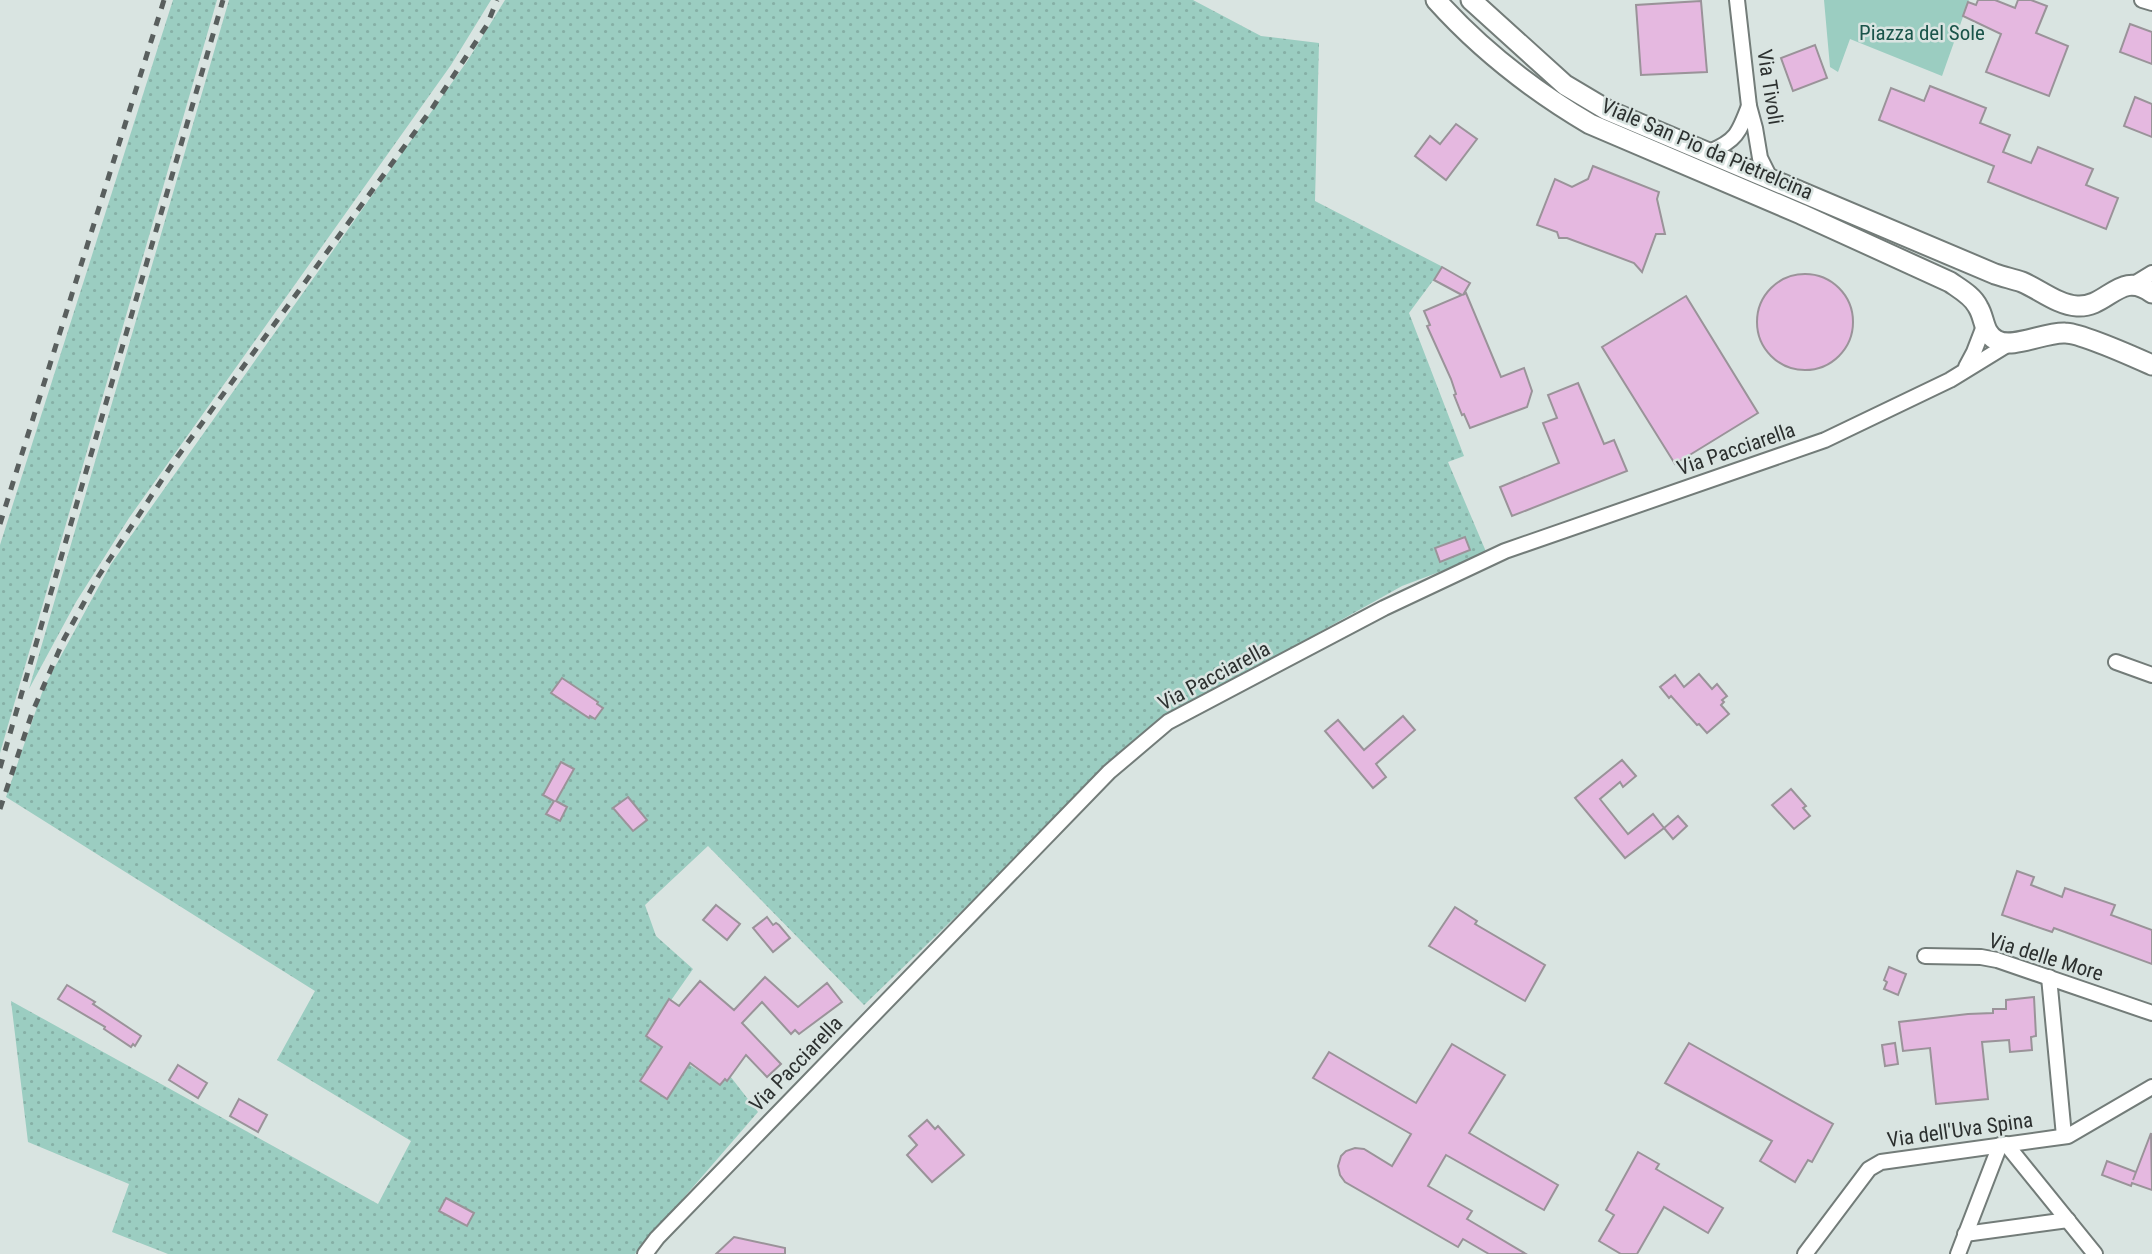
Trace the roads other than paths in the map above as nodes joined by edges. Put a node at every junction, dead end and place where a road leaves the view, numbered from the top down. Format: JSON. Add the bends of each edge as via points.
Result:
{"nodes":[{"id":1,"x":1436,"y":0,"type":"edge"},
{"id":2,"x":1471,"y":0,"type":"edge"},
{"id":3,"x":1737,"y":0,"type":"edge"},
{"id":4,"x":2142,"y":0,"type":"edge"},
{"id":5,"x":2152,"y":3,"type":"edge"},
{"id":6,"x":1749,"y":106,"type":"junction"},
{"id":7,"x":1709,"y":152,"type":"junction"},
{"id":8,"x":1770,"y":178,"type":"junction"},
{"id":9,"x":2152,"y":274,"type":"edge"},
{"id":10,"x":2007,"y":279,"type":"junction"},
{"id":11,"x":2143,"y":289,"type":"edge"},
{"id":12,"x":1982,"y":317,"type":"junction"},
{"id":13,"x":2007,"y":345,"type":"junction"},
{"id":14,"x":2152,"y":347,"type":"edge"},
{"id":15,"x":2127,"y":355,"type":"junction"},
{"id":16,"x":2152,"y":365,"type":"edge"},
{"id":17,"x":1963,"y":371,"type":"junction"},
{"id":18,"x":2116,"y":662,"type":"dead end"},
{"id":19,"x":2152,"y":675,"type":"edge"},
{"id":20,"x":1925,"y":956,"type":"dead end"},
{"id":21,"x":2049,"y":977,"type":"junction"},
{"id":22,"x":2152,"y":1013,"type":"edge"},
{"id":23,"x":2152,"y":1087,"type":"edge"},
{"id":24,"x":2064,"y":1136,"type":"junction"},
{"id":25,"x":2003,"y":1145,"type":"junction"},
{"id":26,"x":2068,"y":1220,"type":"junction"},
{"id":27,"x":1965,"y":1234,"type":"junction"},
{"id":28,"x":645,"y":1254,"type":"edge"},
{"id":29,"x":1805,"y":1254,"type":"edge"},
{"id":30,"x":1958,"y":1254,"type":"edge"},
{"id":31,"x":2095,"y":1254,"type":"edge"}],
"edges":[{"from":1,"to":12,"type":"main road","name":"Viale San Pio da Pietrelcina","via":[[1497,58],[1590,124],[1950,282],[1971,298]]},
{"from":2,"to":7,"type":"main road","name":"Viale San Pio da Pietrelcina","via":[[1565,85],[1607,110]]},
{"from":3,"to":6,"type":"street","name":"Via Tivoli"},
{"from":4,"to":5,"type":"street"},
{"from":6,"to":7,"type":"street","via":[[1734,138]]},
{"from":6,"to":8,"type":"street","name":"Via Tivoli","via":[[1760,158]]},
{"from":7,"to":8,"type":"main road","name":"Viale San Pio da Pietrelcina"},
{"from":8,"to":10,"type":"main road","name":"Viale San Pio da Pietrelcina"},
{"from":9,"to":11,"type":"street"},
{"from":10,"to":11,"type":"main road","name":"Viale San Pio da Pietrelcina","via":[[2077,306],[2093,303],[2123,286]]},
{"from":10,"to":12,"type":"main road","via":[[1982,297]]},
{"from":12,"to":13,"type":"main road","name":"Viale San Pio da Pietrelcina","via":[[1996,340]]},
{"from":12,"to":17,"type":"street","via":[[1975,352]]},
{"from":13,"to":15,"type":"main road","via":[[2068,333]]},
{"from":13,"to":17,"type":"street","name":"Via Pacciarella"},
{"from":14,"to":15,"type":"main road"},
{"from":15,"to":16,"type":"main road"},
{"from":17,"to":28,"type":"street","name":"Via Pacciarella","via":[[1825,440],[1505,551],[1384,608],[1168,722],[1109,772]]},
{"from":18,"to":19,"type":"street"},
{"from":20,"to":21,"type":"street","name":"Via delle More","via":[[1981,957]]},
{"from":21,"to":22,"type":"street","name":"Via delle More"},
{"from":21,"to":24,"type":"street"},
{"from":23,"to":24,"type":"street","name":"Via dell'Uva Spina"},
{"from":24,"to":25,"type":"street","name":"Via dell'Uva Spina"},
{"from":25,"to":26,"type":"street"},
{"from":25,"to":27,"type":"street"},
{"from":25,"to":29,"type":"street","name":"Via dell'Uva Spina","via":[[1881,1162],[1869,1169]]},
{"from":26,"to":27,"type":"street"},
{"from":26,"to":31,"type":"street"},
{"from":27,"to":30,"type":"street"}]}
